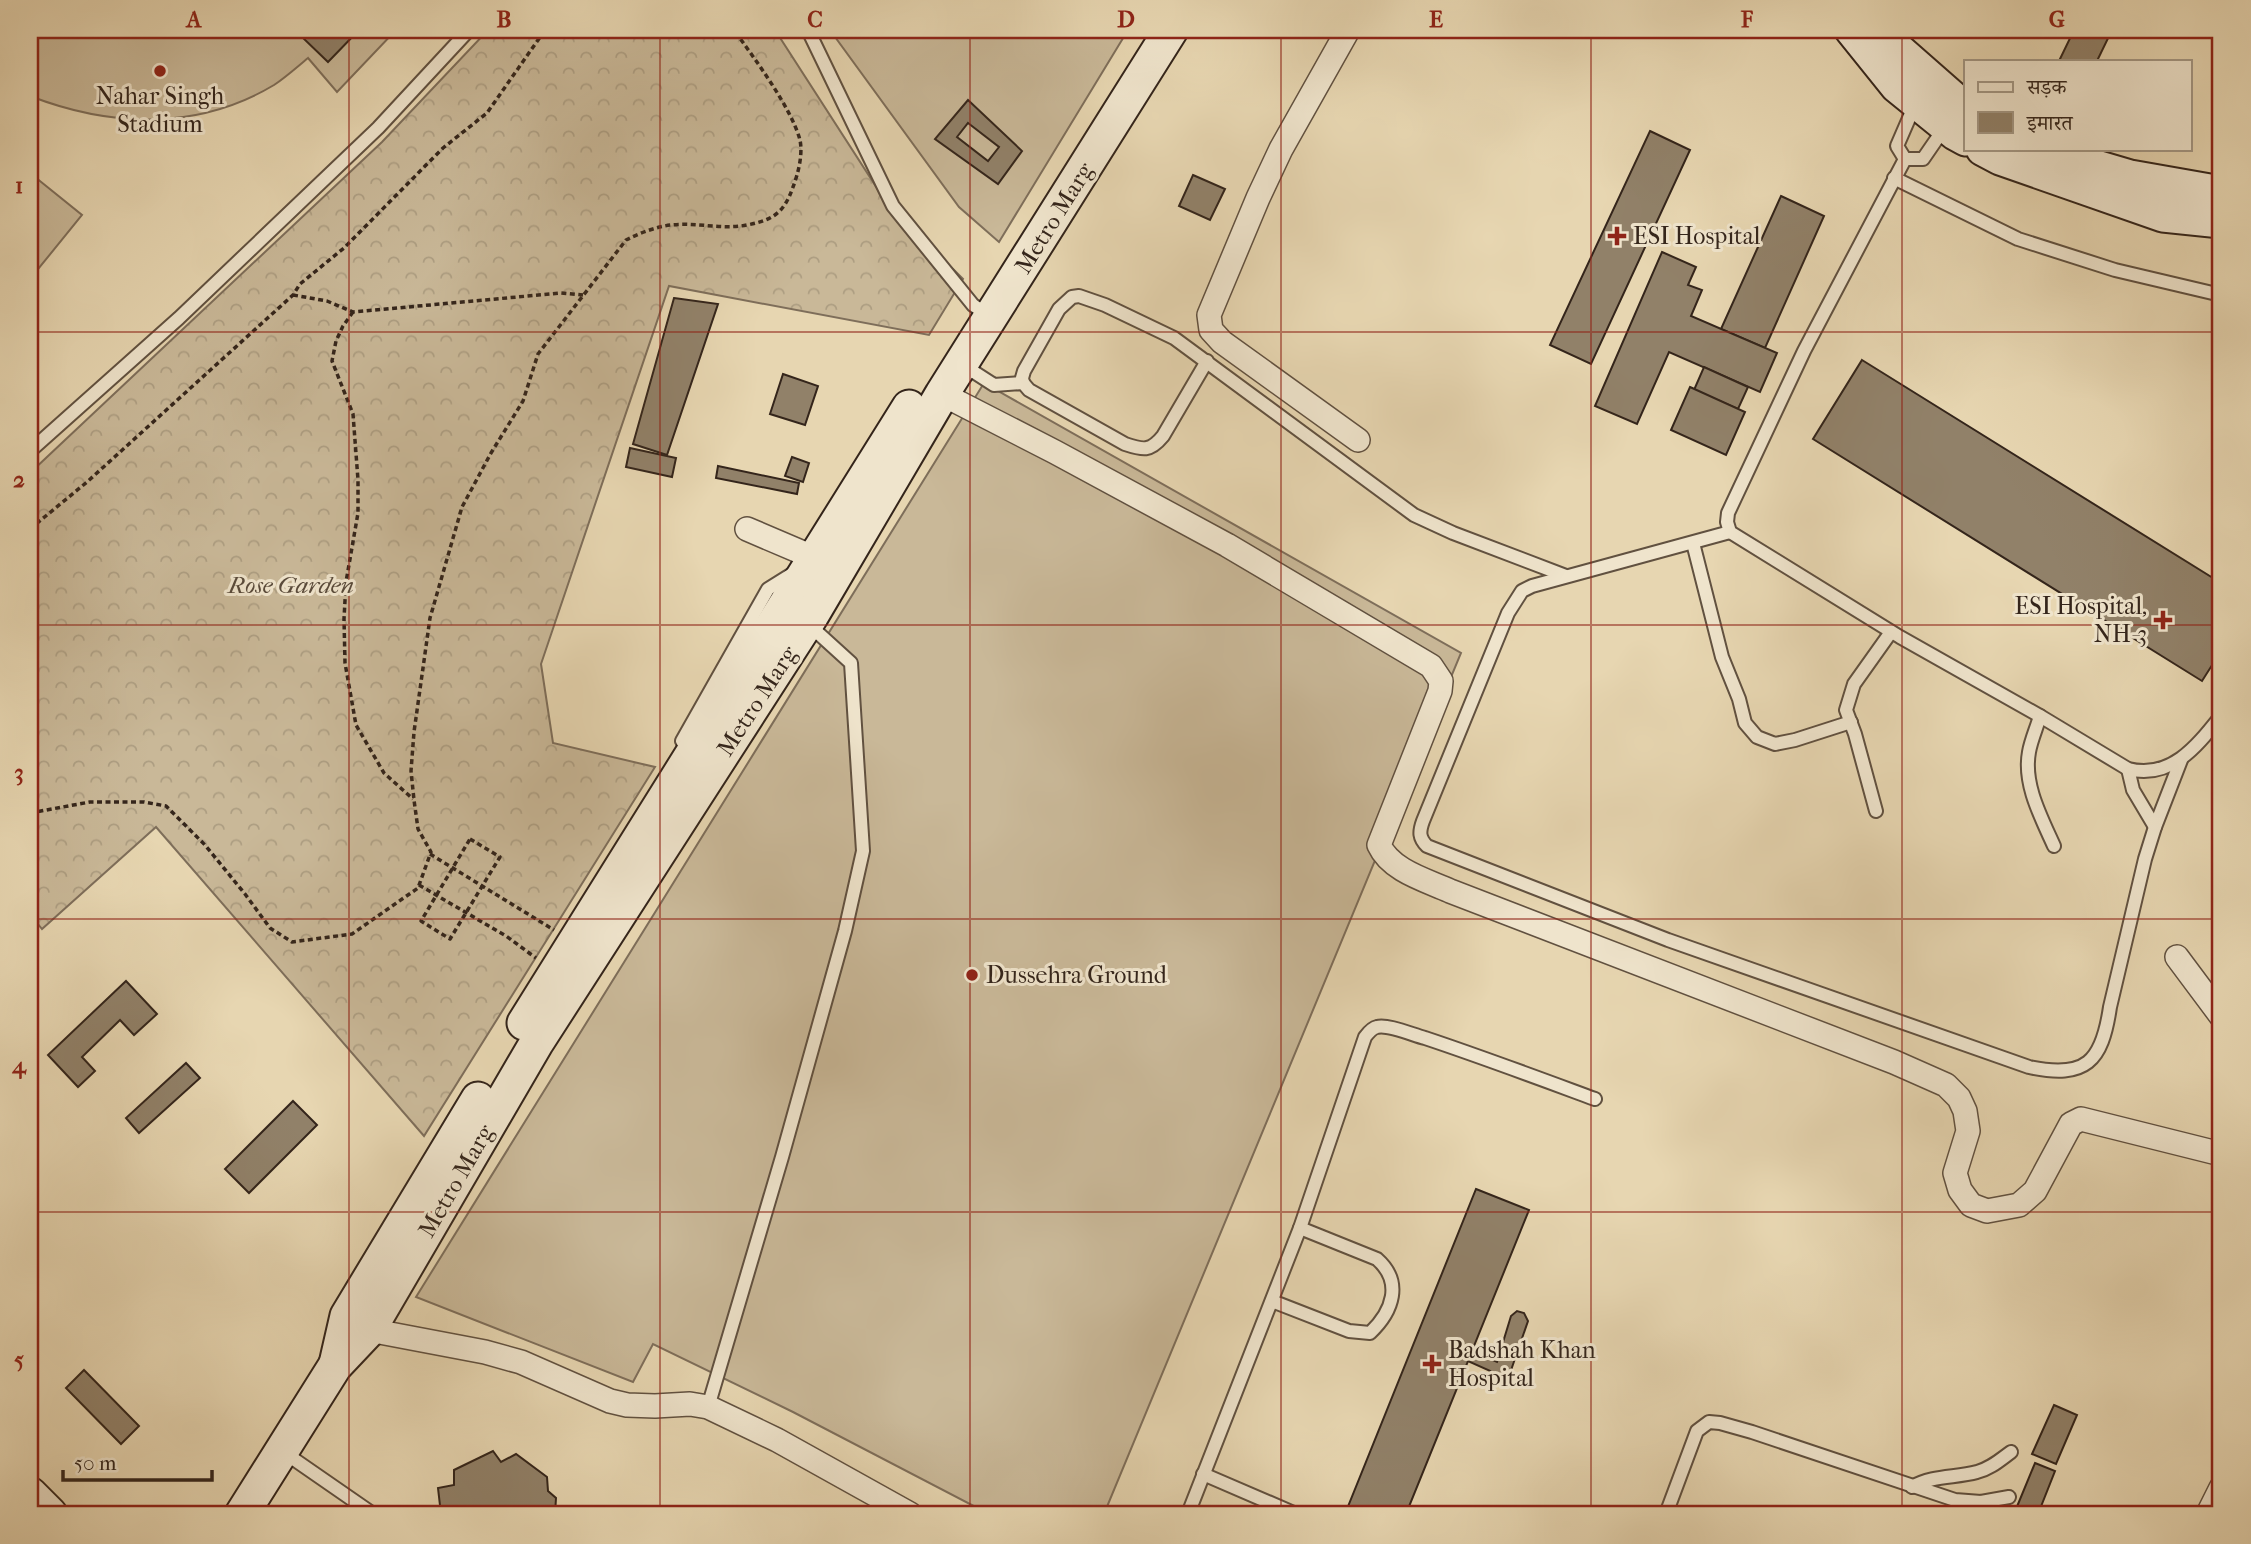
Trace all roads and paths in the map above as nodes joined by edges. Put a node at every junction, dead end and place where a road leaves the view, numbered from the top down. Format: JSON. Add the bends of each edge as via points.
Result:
{"nodes":[{"id":1,"x":469,"y":30,"type":"edge"},
{"id":2,"x":545,"y":30,"type":"edge"},
{"id":3,"x":734,"y":30,"type":"edge"},
{"id":4,"x":808,"y":30,"type":"edge"},
{"id":5,"x":1146,"y":30,"type":"edge"},
{"id":6,"x":1171,"y":30,"type":"edge"},
{"id":7,"x":1348,"y":30,"type":"edge"},
{"id":8,"x":1852,"y":30,"type":"edge"},
{"id":9,"x":1881,"y":30,"type":"edge"},
{"id":10,"x":1919,"y":104,"type":"junction"},
{"id":11,"x":1959,"y":125,"type":"edge"},
{"id":12,"x":1985,"y":150,"type":"edge"},
{"id":13,"x":2038,"y":150,"type":"edge"},
{"id":14,"x":1905,"y":159,"type":"junction"},
{"id":15,"x":1894,"y":178,"type":"junction"},
{"id":16,"x":2221,"y":193,"type":"edge"},
{"id":17,"x":2221,"y":220,"type":"edge"},
{"id":18,"x":293,"y":295,"type":"junction"},
{"id":19,"x":583,"y":295,"type":"junction"},
{"id":20,"x":2221,"y":295,"type":"edge"},
{"id":21,"x":982,"y":311,"type":"junction"},
{"id":22,"x":353,"y":312,"type":"junction"},
{"id":23,"x":1207,"y":361,"type":"junction"},
{"id":24,"x":961,"y":364,"type":"junction"},
{"id":25,"x":1023,"y":383,"type":"junction"},
{"id":26,"x":942,"y":394,"type":"junction"},
{"id":27,"x":1358,"y":440,"type":"dead end"},
{"id":28,"x":30,"y":451,"type":"edge"},
{"id":29,"x":30,"y":529,"type":"edge"},
{"id":30,"x":747,"y":529,"type":"dead end"},
{"id":31,"x":1730,"y":532,"type":"junction"},
{"id":32,"x":1693,"y":543,"type":"junction"},
{"id":33,"x":815,"y":558,"type":"junction"},
{"id":34,"x":1567,"y":577,"type":"junction"},
{"id":35,"x":795,"y":616,"type":"junction"},
{"id":36,"x":1891,"y":632,"type":"junction"},
{"id":37,"x":2040,"y":716,"type":"junction"},
{"id":38,"x":2221,"y":716,"type":"edge"},
{"id":39,"x":1851,"y":722,"type":"junction"},
{"id":40,"x":2181,"y":760,"type":"junction"},
{"id":41,"x":2128,"y":769,"type":"junction"},
{"id":42,"x":679,"y":774,"type":"junction"},
{"id":43,"x":414,"y":800,"type":"junction"},
{"id":44,"x":1876,"y":811,"type":"dead end"},
{"id":45,"x":30,"y":813,"type":"edge"},
{"id":46,"x":2155,"y":827,"type":"junction"},
{"id":47,"x":2054,"y":846,"type":"dead end"},
{"id":48,"x":430,"y":854,"type":"junction"},
{"id":49,"x":453,"y":868,"type":"junction"},
{"id":50,"x":419,"y":885,"type":"junction"},
{"id":51,"x":482,"y":886,"type":"junction"},
{"id":52,"x":437,"y":895,"type":"junction"},
{"id":53,"x":466,"y":912,"type":"junction"},
{"id":54,"x":574,"y":942,"type":"junction"},
{"id":55,"x":2177,"y":957,"type":"dead end"},
{"id":56,"x":555,"y":972,"type":"junction"},
{"id":57,"x":2221,"y":1016,"type":"edge"},
{"id":58,"x":1595,"y":1099,"type":"dead end"},
{"id":59,"x":2221,"y":1154,"type":"edge"},
{"id":60,"x":1300,"y":1228,"type":"junction"},
{"id":61,"x":1272,"y":1301,"type":"junction"},
{"id":62,"x":358,"y":1323,"type":"junction"},
{"id":63,"x":708,"y":1407,"type":"junction"},
{"id":64,"x":282,"y":1451,"type":"junction"},
{"id":65,"x":2011,"y":1452,"type":"dead end"},
{"id":66,"x":1203,"y":1474,"type":"junction"},
{"id":67,"x":1912,"y":1487,"type":"junction"},
{"id":68,"x":2221,"y":1488,"type":"edge"},
{"id":69,"x":2009,"y":1497,"type":"dead end"},
{"id":70,"x":242,"y":1514,"type":"edge"},
{"id":71,"x":373,"y":1514,"type":"edge"},
{"id":72,"x":910,"y":1514,"type":"edge"},
{"id":73,"x":1188,"y":1514,"type":"edge"},
{"id":74,"x":1296,"y":1514,"type":"edge"},
{"id":75,"x":1666,"y":1514,"type":"edge"},
{"id":76,"x":2208,"y":1514,"type":"edge"}],
"edges":[{"from":1,"to":28,"type":"lane","via":[[379,128],[179,318]]},
{"from":2,"to":18,"type":"path","via":[[487,113],[443,148]]},
{"from":3,"to":19,"type":"path","via":[[790,117],[800,142],[798,173],[786,205],[768,220],[743,226],[671,225],[647,230],[626,240]]},
{"from":4,"to":21,"type":"lane","via":[[893,206]]},
{"from":5,"to":21,"type":"street","name":"Metro Marg"},
{"from":6,"to":21,"type":"street","name":"Metro Marg"},
{"from":7,"to":27,"type":"street","via":[[1281,149],[1209,315],[1215,336]]},
{"from":8,"to":10,"type":"street","via":[[1897,86]]},
{"from":9,"to":11,"type":"street"},
{"from":10,"to":11,"type":"street"},
{"from":10,"to":14,"type":"lane","via":[[1897,146]]},
{"from":11,"to":14,"type":"lane","via":[[1923,159]]},
{"from":12,"to":17,"type":"street","via":[[2163,215]]},
{"from":13,"to":16,"type":"street","via":[[2130,177]]},
{"from":14,"to":15,"type":"lane"},
{"from":15,"to":20,"type":"lane","via":[[2018,239],[2115,270]]},
{"from":15,"to":31,"type":"lane","via":[[1804,351],[1728,513]]},
{"from":18,"to":22,"type":"path"},
{"from":18,"to":29,"type":"path"},
{"from":19,"to":22,"type":"path","via":[[561,293]]},
{"from":19,"to":43,"type":"path","via":[[538,355],[523,401],[462,508],[430,618],[414,732]]},
{"from":21,"to":24,"type":"street","name":"Metro Marg"},
{"from":21,"to":33,"type":"street","name":"Metro Marg"},
{"from":22,"to":43,"type":"path","via":[[335,341],[332,361],[353,414],[358,480],[358,513],[346,582],[345,663],[356,725],[384,774]]},
{"from":23,"to":25,"type":"lane","via":[[1163,436],[1148,449],[1125,444]]},
{"from":23,"to":25,"type":"lane","via":[[1174,338],[1080,296],[1059,309],[1024,371]]},
{"from":23,"to":34,"type":"lane","via":[[1414,515]]},
{"from":24,"to":25,"type":"lane","via":[[994,385]]},
{"from":24,"to":26,"type":"street","name":"Metro Marg"},
{"from":26,"to":35,"type":"street","name":"Metro Marg"},
{"from":26,"to":59,"type":"street","via":[[1216,538],[1431,666],[1441,681],[1440,691],[1379,845],[1401,869],[1946,1086],[1959,1098],[1968,1131],[1955,1173],[1960,1190],[1971,1205],[1987,1211],[2019,1205],[2035,1191],[2071,1124],[2081,1119]]},
{"from":30,"to":33,"type":"street"},
{"from":31,"to":32,"type":"lane"},
{"from":31,"to":36,"type":"lane"},
{"from":32,"to":34,"type":"lane"},
{"from":32,"to":39,"type":"lane","via":[[1722,657],[1745,723],[1757,737],[1775,744]]},
{"from":33,"to":35,"type":"street","name":"Metro Marg"},
{"from":33,"to":42,"type":"lane","via":[[768,590],[682,740]]},
{"from":34,"to":46,"type":"lane","via":[[1522,591],[1507,612],[1419,831],[1427,846],[1668,940],[2050,1072],[2078,1069],[2101,1047]]},
{"from":35,"to":42,"type":"street","name":"Metro Marg"},
{"from":35,"to":62,"type":"street","name":"Metro Marg","via":[[537,1042]]},
{"from":35,"to":63,"type":"lane","via":[[851,663],[863,850],[845,931]]},
{"from":36,"to":37,"type":"lane"},
{"from":36,"to":39,"type":"lane","via":[[1854,684],[1846,710]]},
{"from":37,"to":41,"type":"lane"},
{"from":37,"to":47,"type":"lane","via":[[2028,765],[2036,803]]},
{"from":38,"to":40,"type":"lane"},
{"from":39,"to":44,"type":"lane"},
{"from":40,"to":41,"type":"lane","via":[[2152,771]]},
{"from":40,"to":46,"type":"lane"},
{"from":41,"to":46,"type":"lane","via":[[2133,790]]},
{"from":42,"to":54,"type":"street","name":"Metro Marg"},
{"from":43,"to":48,"type":"path","via":[[418,829]]},
{"from":45,"to":50,"type":"path","via":[[90,802],[166,806],[205,845],[270,928],[292,942],[352,934]]},
{"from":48,"to":49,"type":"path"},
{"from":48,"to":50,"type":"path"},
{"from":49,"to":51,"type":"path"},
{"from":49,"to":51,"type":"path","via":[[470,839],[500,857]]},
{"from":49,"to":52,"type":"path"},
{"from":50,"to":52,"type":"path"},
{"from":51,"to":53,"type":"path"},
{"from":51,"to":54,"type":"path"},
{"from":52,"to":53,"type":"path"},
{"from":52,"to":53,"type":"path","via":[[421,921],[450,939]]},
{"from":53,"to":56,"type":"path"},
{"from":54,"to":56,"type":"street","name":"Metro Marg"},
{"from":55,"to":57,"type":"street"},
{"from":56,"to":62,"type":"street","name":"Metro Marg"},
{"from":58,"to":60,"type":"lane","via":[[1457,1049],[1376,1027],[1365,1037]]},
{"from":60,"to":61,"type":"lane"},
{"from":60,"to":61,"type":"lane","via":[[1377,1259],[1386,1267],[1393,1295],[1388,1309],[1370,1333],[1360,1334]]},
{"from":61,"to":66,"type":"lane"},
{"from":62,"to":63,"type":"street","via":[[521,1362],[610,1401]]},
{"from":62,"to":64,"type":"street","name":"Metro Marg"},
{"from":63,"to":72,"type":"street"},
{"from":64,"to":70,"type":"street","name":"Metro Marg"},
{"from":64,"to":71,"type":"lane"},
{"from":65,"to":67,"type":"lane","via":[[1984,1470]]},
{"from":66,"to":73,"type":"lane"},
{"from":66,"to":74,"type":"lane"},
{"from":67,"to":69,"type":"lane","via":[[1966,1502]]},
{"from":67,"to":75,"type":"lane","via":[[1752,1432],[1709,1422],[1698,1431]]},
{"from":68,"to":76,"type":"street"}]}
